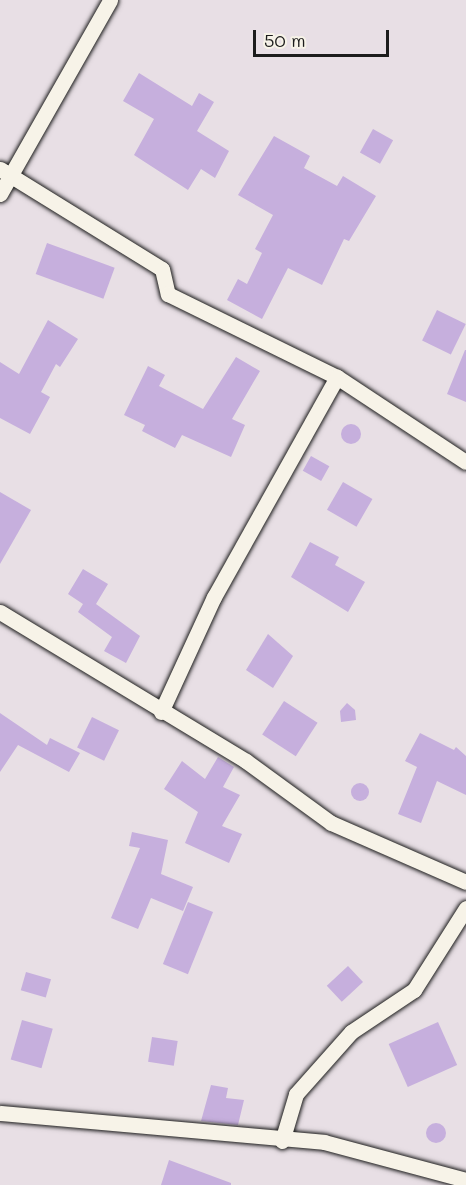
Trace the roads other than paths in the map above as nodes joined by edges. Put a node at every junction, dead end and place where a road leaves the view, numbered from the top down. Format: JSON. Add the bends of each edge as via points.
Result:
{"nodes":[{"id":1,"x":110,"y":0,"type":"edge"},
{"id":2,"x":5,"y":172,"type":"edge"},
{"id":3,"x":0,"y":194,"type":"edge"},
{"id":4,"x":337,"y":377,"type":"junction"},
{"id":5,"x":466,"y":462,"type":"edge"},
{"id":6,"x":0,"y":612,"type":"edge"},
{"id":7,"x":161,"y":712,"type":"junction"},
{"id":8,"x":466,"y":882,"type":"edge"},
{"id":9,"x":466,"y":908,"type":"edge"},
{"id":10,"x":0,"y":1113,"type":"edge"},
{"id":11,"x":282,"y":1141,"type":"junction"},
{"id":12,"x":466,"y":1180,"type":"edge"}],
"edges":[{"from":1,"to":2,"type":"street"},
{"from":2,"to":3,"type":"street"},
{"from":2,"to":4,"type":"street","via":[[162,269],[168,294]]},
{"from":4,"to":5,"type":"street"},
{"from":4,"to":7,"type":"street","via":[[214,597]]},
{"from":6,"to":7,"type":"street"},
{"from":7,"to":8,"type":"street","via":[[246,761],[331,823]]},
{"from":9,"to":11,"type":"street","via":[[414,990],[351,1032],[296,1094]]},
{"from":10,"to":11,"type":"street","via":[[56,1115]]},
{"from":11,"to":12,"type":"street","via":[[324,1142]]}]}
